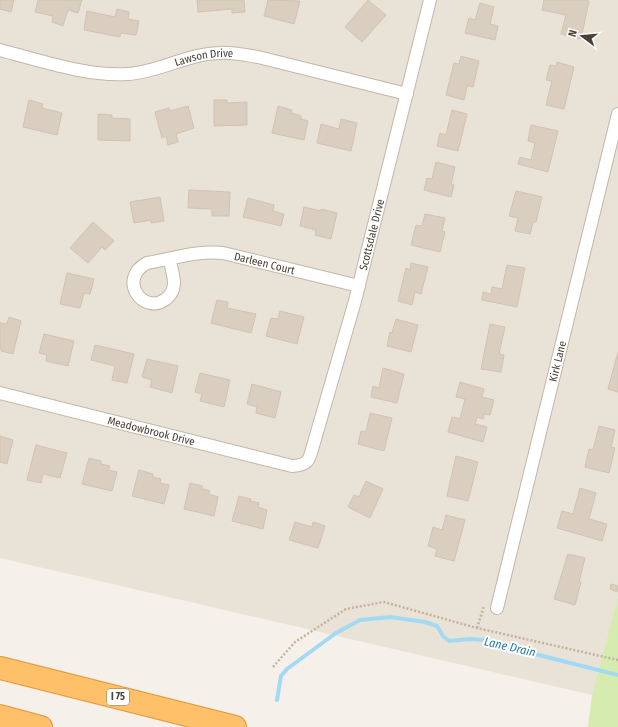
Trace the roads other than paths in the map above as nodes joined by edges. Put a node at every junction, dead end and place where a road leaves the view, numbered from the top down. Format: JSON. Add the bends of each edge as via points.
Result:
{"nodes":[{"id":1,"x":430,"y":0,"type":"edge"},
{"id":2,"x":0,"y":50,"type":"edge"},
{"id":3,"x":407,"y":94,"type":"junction"},
{"id":4,"x":618,"y":114,"type":"edge"},
{"id":5,"x":169,"y":259,"type":"dead end"},
{"id":6,"x":359,"y":286,"type":"junction"},
{"id":7,"x":0,"y":393,"type":"edge"},
{"id":8,"x":304,"y":465,"type":"joint"},
{"id":9,"x":496,"y":608,"type":"dead end"},
{"id":10,"x":0,"y":668,"type":"edge"},
{"id":11,"x":0,"y":716,"type":"edge"},
{"id":12,"x":41,"y":727,"type":"edge"},
{"id":13,"x":235,"y":727,"type":"edge"}],
"edges":[{"from":1,"to":3,"type":"street","name":"Scottsdale Drive"},
{"from":2,"to":3,"type":"street","name":"Lawson Drive","via":[[93,73],[118,75],[142,72],[205,54],[236,54],[258,57]]},
{"from":3,"to":6,"type":"street","name":"Scottsdale Drive"},
{"from":4,"to":9,"type":"street","name":"Kirk Lane"},
{"from":5,"to":6,"type":"street","name":"Darleen Court","via":[[204,252],[223,253]]},
{"from":6,"to":8,"type":"street","name":"Scottsdale Drive","via":[[311,455]]},
{"from":7,"to":8,"type":"street","name":"Meadowbrook Drive","via":[[292,466]]},
{"from":10,"to":13,"type":"highway","number":"I 75"},
{"from":11,"to":12,"type":"highway"}]}
